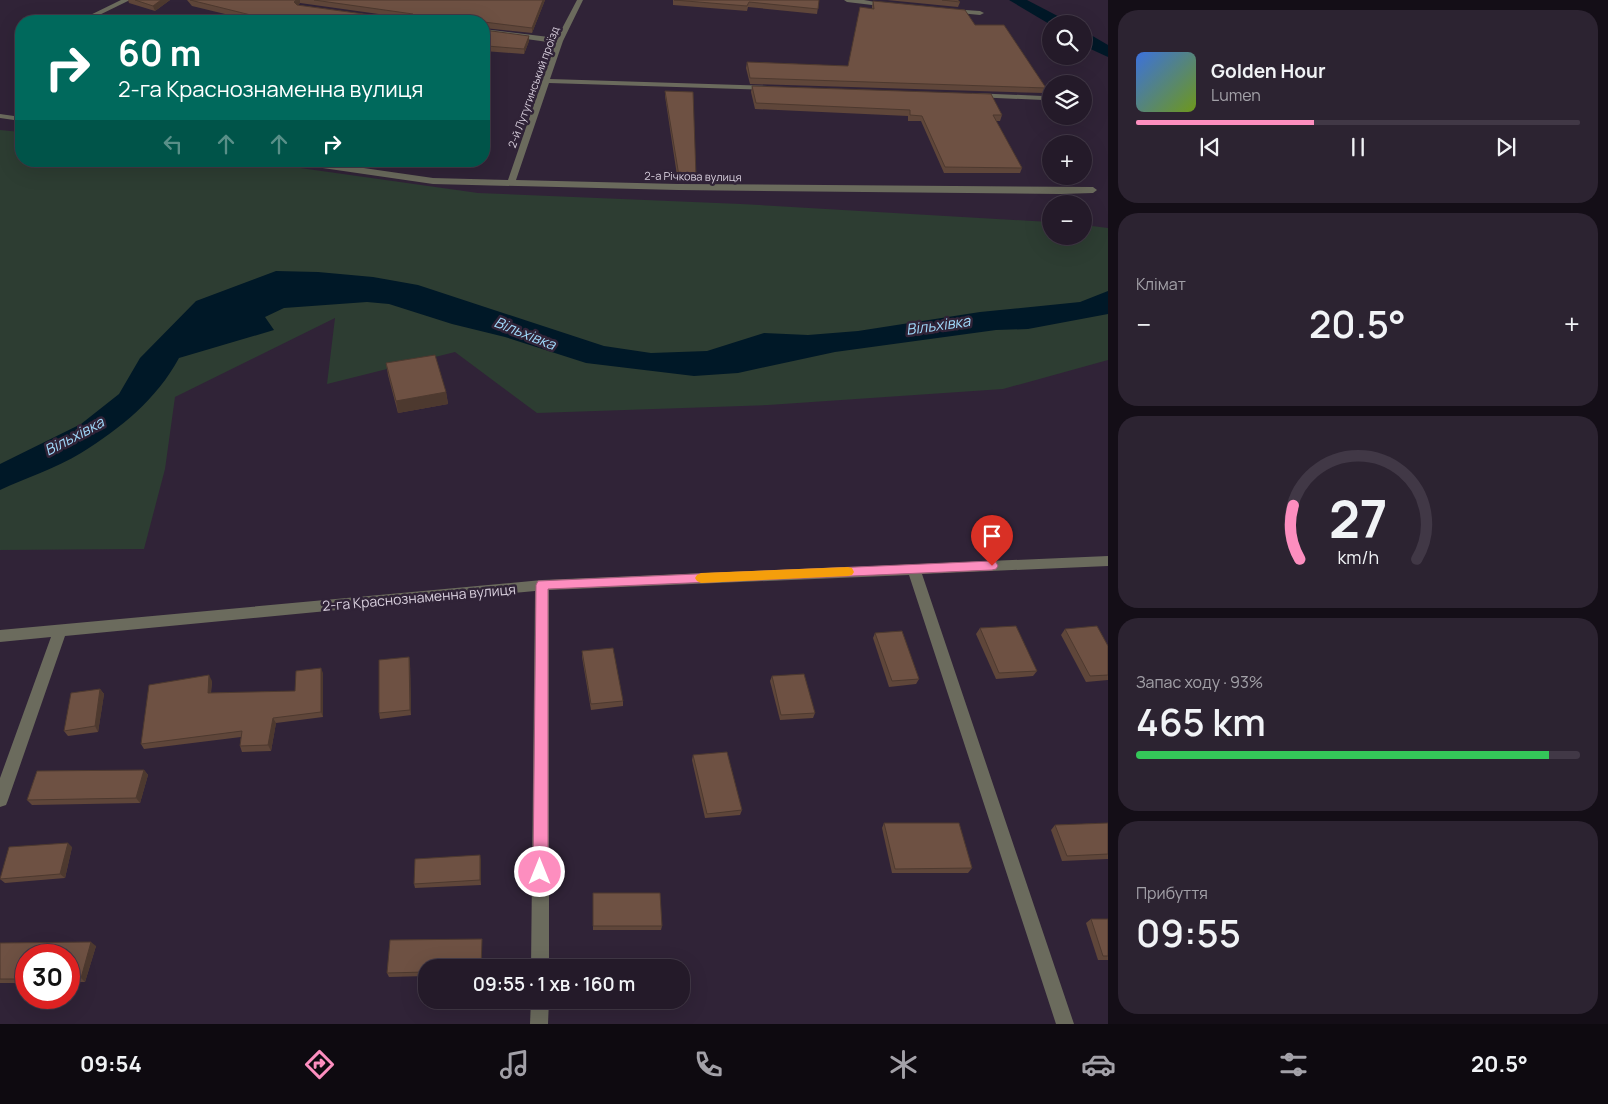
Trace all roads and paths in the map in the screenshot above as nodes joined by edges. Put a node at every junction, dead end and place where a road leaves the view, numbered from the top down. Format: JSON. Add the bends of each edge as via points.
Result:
{"nodes":[{"id":1,"x":127,"y":0,"type":"edge"},
{"id":2,"x":580,"y":0,"type":"edge"},
{"id":3,"x":847,"y":0,"type":"edge"},
{"id":4,"x":902,"y":6,"type":"edge"},
{"id":5,"x":947,"y":11,"type":"edge"},
{"id":6,"x":980,"y":13,"type":"dead end"},
{"id":7,"x":95,"y":15,"type":"edge"},
{"id":8,"x":490,"y":32,"type":"edge"},
{"id":9,"x":559,"y":41,"type":"junction"},
{"id":10,"x":548,"y":81,"type":"junction"},
{"id":11,"x":775,"y":88,"type":"edge"},
{"id":12,"x":963,"y":95,"type":"edge"},
{"id":13,"x":1042,"y":98,"type":"edge"},
{"id":14,"x":0,"y":116,"type":"edge"},
{"id":15,"x":15,"y":118,"type":"edge"},
{"id":16,"x":336,"y":167,"type":"edge"},
{"id":17,"x":511,"y":183,"type":"junction"},
{"id":18,"x":1093,"y":190,"type":"dead end"},
{"id":19,"x":1108,"y":560,"type":"edge"},
{"id":20,"x":914,"y":569,"type":"junction"},
{"id":21,"x":542,"y":585,"type":"junction"},
{"id":22,"x":60,"y":630,"type":"junction"},
{"id":23,"x":0,"y":636,"type":"edge"},
{"id":24,"x":0,"y":800,"type":"edge"},
{"id":25,"x":540,"y":959,"type":"edge"},
{"id":26,"x":540,"y":1009,"type":"edge"},
{"id":27,"x":540,"y":1024,"type":"edge"},
{"id":28,"x":1065,"y":1024,"type":"edge"}],
"edges":[{"from":1,"to":7,"type":"street"},
{"from":2,"to":9,"type":"street","name":"2-й Лутугинський проїзд"},
{"from":3,"to":4,"type":"street"},
{"from":5,"to":6,"type":"street"},
{"from":8,"to":9,"type":"street"},
{"from":9,"to":10,"type":"street","name":"2-й Лутугинський проїзд"},
{"from":10,"to":11,"type":"street"},
{"from":10,"to":17,"type":"street","name":"2-й Лутугинський проїзд"},
{"from":12,"to":13,"type":"street"},
{"from":14,"to":15,"type":"street"},
{"from":16,"to":17,"type":"street","name":"2-а Річкова вулиця","via":[[433,181]]},
{"from":17,"to":18,"type":"street","name":"2-а Річкова вулиця"},
{"from":19,"to":20,"type":"street","name":"2-га Краснознаменна вулиця"},
{"from":20,"to":21,"type":"street","name":"2-га Краснознаменна вулиця"},
{"from":20,"to":28,"type":"street"},
{"from":21,"to":22,"type":"street","name":"2-га Краснознаменна вулиця"},
{"from":21,"to":25,"type":"street"},
{"from":22,"to":23,"type":"street","name":"2-га Краснознаменна вулиця"},
{"from":22,"to":24,"type":"street"},
{"from":26,"to":27,"type":"street"}]}
